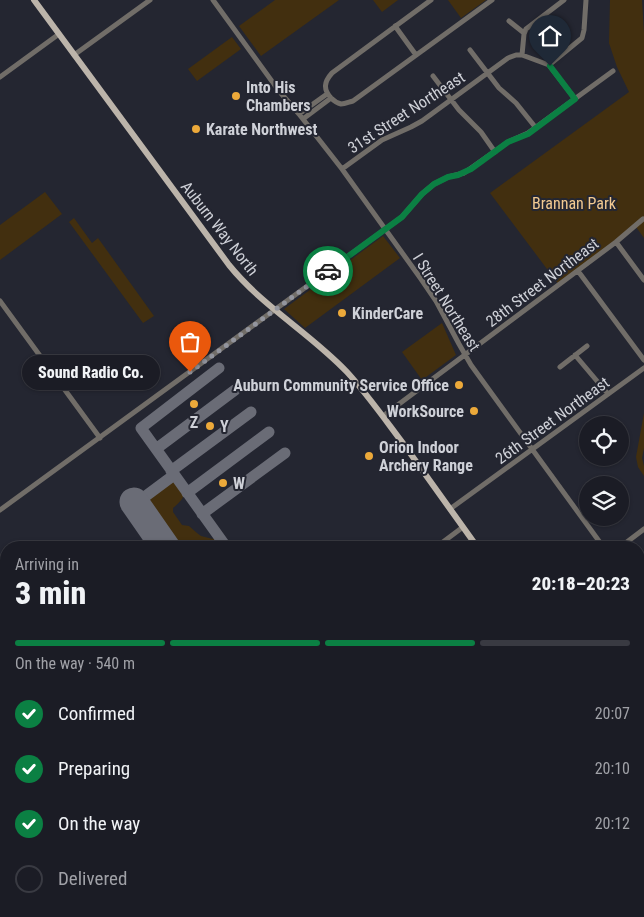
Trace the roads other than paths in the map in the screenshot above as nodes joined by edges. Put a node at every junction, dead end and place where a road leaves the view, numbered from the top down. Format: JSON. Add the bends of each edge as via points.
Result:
{"nodes":[{"id":1,"x":34,"y":0,"type":"edge"},
{"id":2,"x":150,"y":0,"type":"edge"},
{"id":3,"x":213,"y":0,"type":"edge"},
{"id":4,"x":431,"y":0,"type":"edge"},
{"id":5,"x":492,"y":0,"type":"edge"},
{"id":6,"x":564,"y":0,"type":"edge"},
{"id":7,"x":586,"y":0,"type":"edge"},
{"id":8,"x":509,"y":21,"type":"dead end"},
{"id":9,"x":395,"y":26,"type":"junction"},
{"id":10,"x":524,"y":33,"type":"junction"},
{"id":11,"x":59,"y":34,"type":"junction"},
{"id":12,"x":470,"y":50,"type":"dead end"},
{"id":13,"x":74,"y":55,"type":"junction"},
{"id":14,"x":416,"y":55,"type":"junction"},
{"id":15,"x":522,"y":55,"type":"junction"},
{"id":16,"x":549,"y":64,"type":"junction"},
{"id":17,"x":613,"y":71,"type":"dead end"},
{"id":18,"x":488,"y":73,"type":"junction"},
{"id":19,"x":0,"y":76,"type":"edge"},
{"id":20,"x":433,"y":76,"type":"dead end"},
{"id":21,"x":329,"y":96,"type":"junction"},
{"id":22,"x":575,"y":99,"type":"junction"},
{"id":23,"x":451,"y":100,"type":"junction"},
{"id":24,"x":299,"y":114,"type":"junction"},
{"id":25,"x":303,"y":119,"type":"junction"},
{"id":26,"x":536,"y":128,"type":"junction"},
{"id":27,"x":495,"y":152,"type":"junction"},
{"id":28,"x":342,"y":169,"type":"junction"},
{"id":29,"x":643,"y":219,"type":"edge"},
{"id":30,"x":385,"y":229,"type":"junction"},
{"id":31,"x":616,"y":242,"type":"junction"},
{"id":32,"x":578,"y":271,"type":"junction"},
{"id":33,"x":644,"y":280,"type":"edge"},
{"id":34,"x":0,"y":301,"type":"edge"},
{"id":35,"x":275,"y":310,"type":"junction"},
{"id":36,"x":587,"y":346,"type":"dead end"},
{"id":37,"x":465,"y":355,"type":"junction"},
{"id":38,"x":575,"y":355,"type":"junction"},
{"id":39,"x":644,"y":360,"type":"edge"},
{"id":40,"x":560,"y":367,"type":"dead end"},
{"id":41,"x":644,"y":368,"type":"edge"},
{"id":42,"x":608,"y":394,"type":"junction"},
{"id":43,"x":383,"y":416,"type":"junction"},
{"id":44,"x":100,"y":438,"type":"junction"},
{"id":45,"x":532,"y":450,"type":"junction"},
{"id":46,"x":450,"y":509,"type":"junction"},
{"id":47,"x":0,"y":510,"type":"edge"},
{"id":48,"x":463,"y":527,"type":"junction"},
{"id":49,"x":644,"y":530,"type":"edge"},
{"id":50,"x":444,"y":541,"type":"edge"},
{"id":51,"x":473,"y":541,"type":"edge"},
{"id":52,"x":599,"y":541,"type":"edge"},
{"id":53,"x":629,"y":541,"type":"edge"}],
"edges":[{"from":1,"to":11,"type":"main road","name":"Auburn Way North"},
{"from":2,"to":13,"type":"street"},
{"from":3,"to":24,"type":"street","name":"I Street Northeast"},
{"from":4,"to":9,"type":"street"},
{"from":5,"to":14,"type":"street"},
{"from":6,"to":10,"type":"street"},
{"from":7,"to":16,"type":"street","via":[[582,38]]},
{"from":8,"to":10,"type":"street"},
{"from":9,"to":14,"type":"street"},
{"from":9,"to":21,"type":"street","via":[[332,73],[325,84]]},
{"from":10,"to":15,"type":"street"},
{"from":11,"to":13,"type":"main road","name":"Auburn Way North"},
{"from":11,"to":19,"type":"street"},
{"from":12,"to":18,"type":"street"},
{"from":13,"to":35,"type":"main road","name":"Auburn Way North","via":[[229,265],[255,294]]},
{"from":14,"to":21,"type":"street","via":[[353,101],[341,104]]},
{"from":15,"to":16,"type":"street"},
{"from":15,"to":18,"type":"street","name":"31st Street Northeast","via":[[509,57]]},
{"from":16,"to":22,"type":"street"},
{"from":17,"to":22,"type":"street"},
{"from":18,"to":23,"type":"street","name":"31st Street Northeast"},
{"from":18,"to":26,"type":"street"},
{"from":20,"to":23,"type":"street"},
{"from":21,"to":24,"type":"street"},
{"from":21,"to":25,"type":"street"},
{"from":22,"to":26,"type":"street"},
{"from":23,"to":27,"type":"street"},
{"from":23,"to":28,"type":"street","name":"31st Street Northeast","via":[[416,124],[376,144]]},
{"from":24,"to":25,"type":"street","name":"I Street Northeast"},
{"from":25,"to":28,"type":"street","name":"I Street Northeast"},
{"from":26,"to":27,"type":"street"},
{"from":27,"to":30,"type":"street","via":[[464,173],[434,184],[402,217]]},
{"from":28,"to":30,"type":"street","name":"I Street Northeast"},
{"from":29,"to":31,"type":"street","name":"28th Street Northeast"},
{"from":30,"to":35,"type":"street"},
{"from":30,"to":37,"type":"street","name":"I Street Northeast","via":[[436,301]]},
{"from":31,"to":32,"type":"street","name":"28th Street Northeast"},
{"from":31,"to":33,"type":"street"},
{"from":32,"to":37,"type":"street","name":"28th Street Northeast"},
{"from":32,"to":39,"type":"street"},
{"from":34,"to":44,"type":"street"},
{"from":35,"to":43,"type":"main road","name":"Auburn Way North","via":[[337,362]]},
{"from":35,"to":44,"type":"street"},
{"from":36,"to":38,"type":"street"},
{"from":37,"to":43,"type":"street","name":"28th Street Northeast"},
{"from":37,"to":45,"type":"street","name":"I Street Northeast"},
{"from":38,"to":40,"type":"street"},
{"from":38,"to":42,"type":"street"},
{"from":41,"to":42,"type":"street","name":"26th Street Northeast"},
{"from":42,"to":45,"type":"street","name":"26th Street Northeast"},
{"from":43,"to":46,"type":"main road","name":"Auburn Way North"},
{"from":44,"to":47,"type":"street"},
{"from":45,"to":46,"type":"street","name":"26th Street Northeast"},
{"from":45,"to":52,"type":"street","name":"I Street Northeast"},
{"from":46,"to":48,"type":"main road","name":"Auburn Way North"},
{"from":48,"to":50,"type":"street"},
{"from":48,"to":51,"type":"main road","name":"Auburn Way North"},
{"from":49,"to":53,"type":"street"}]}
